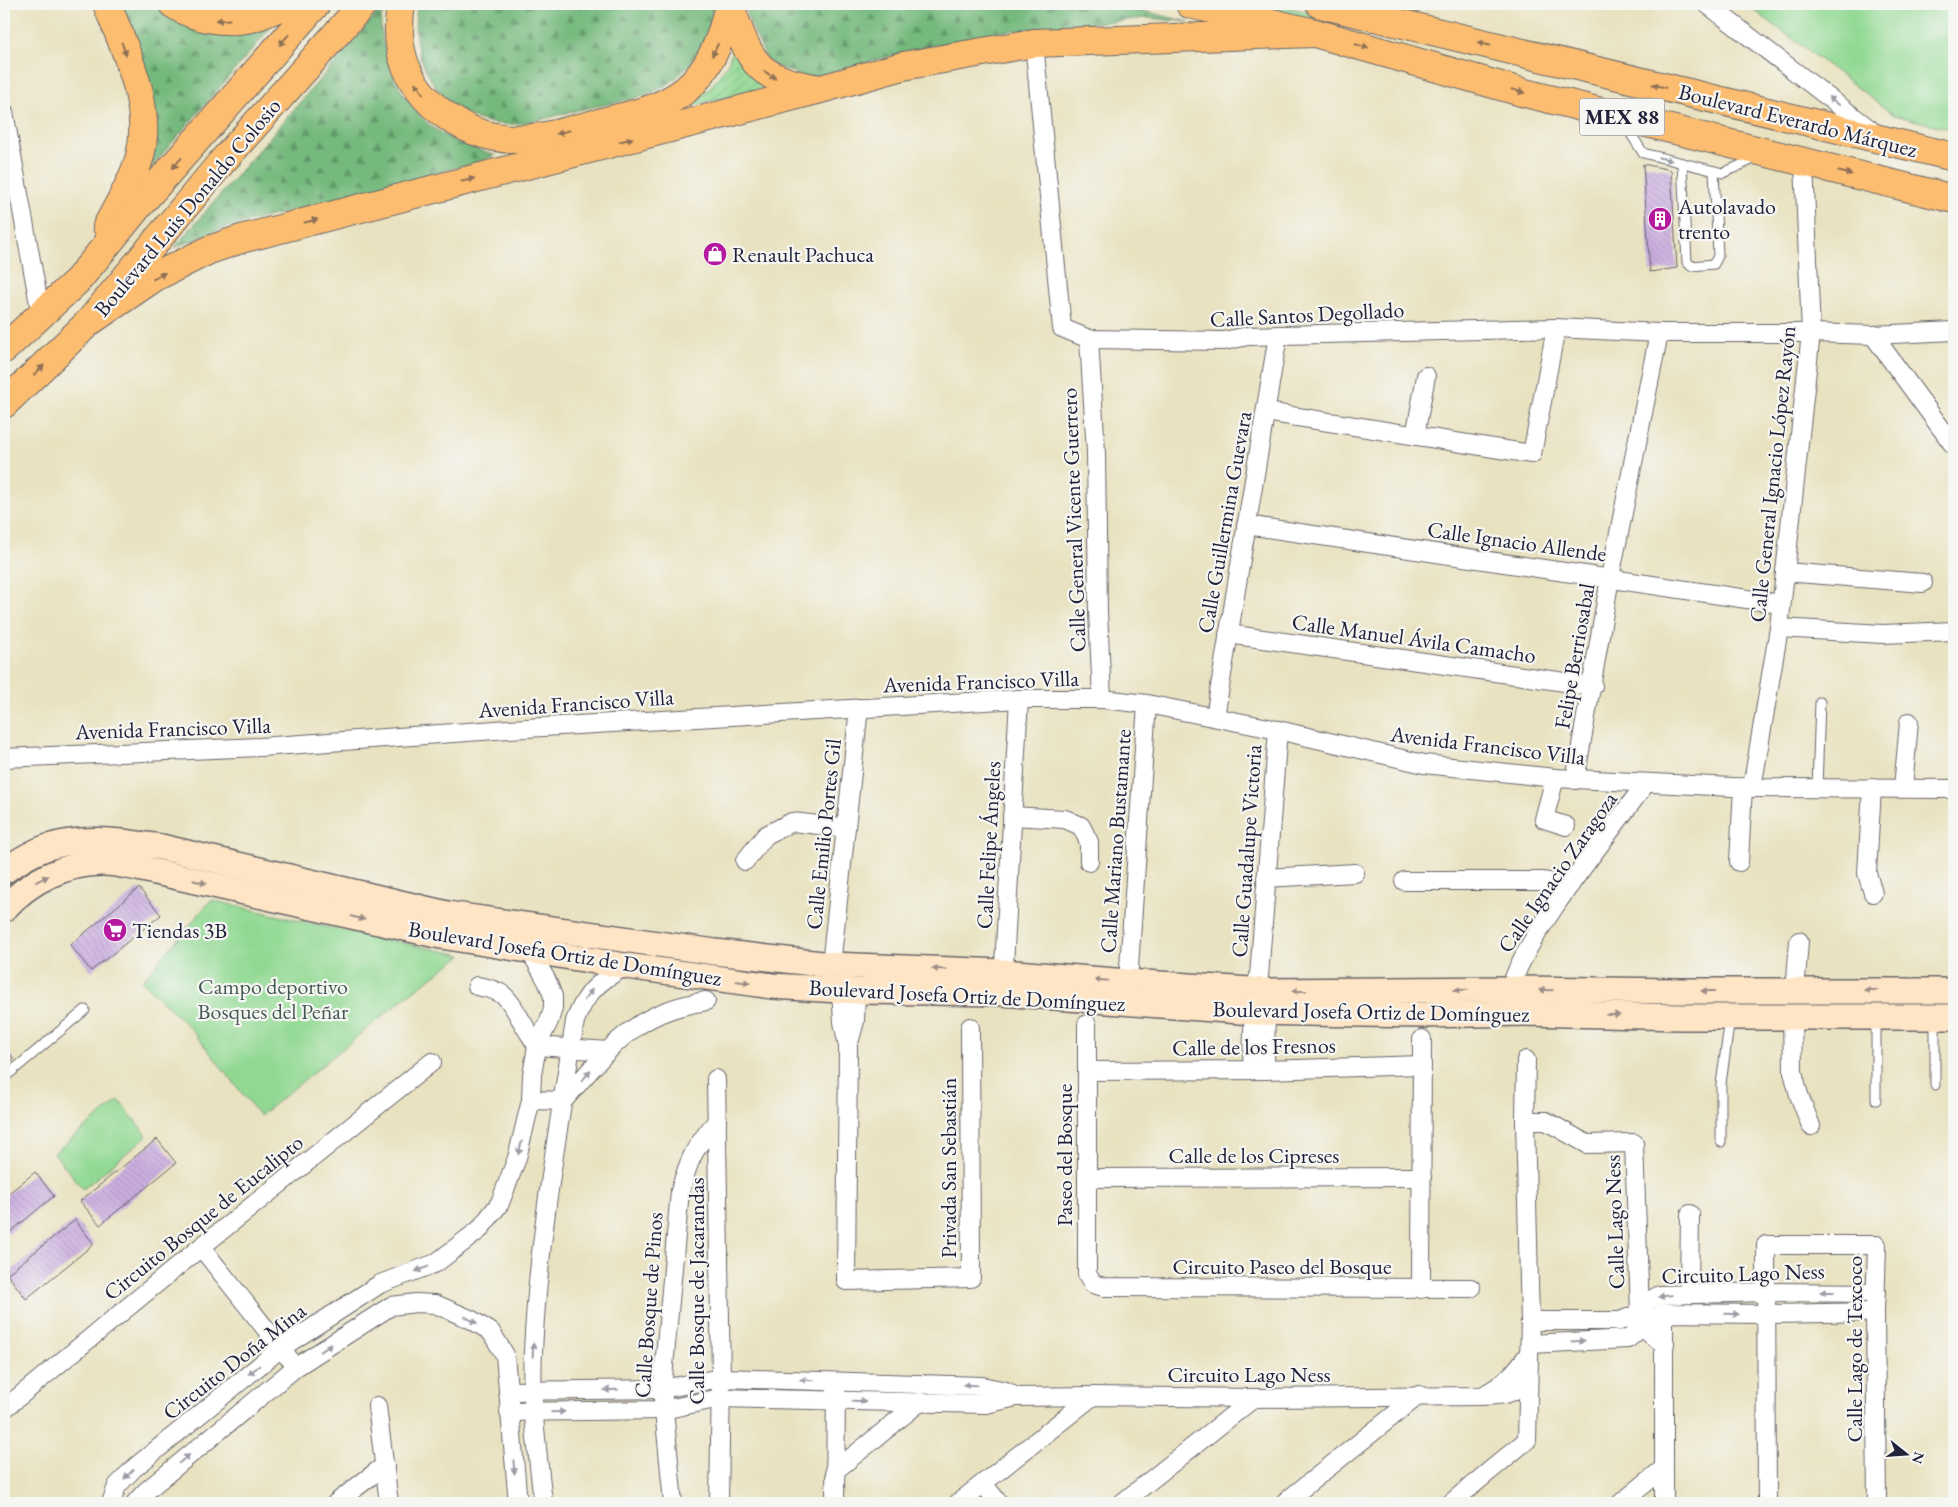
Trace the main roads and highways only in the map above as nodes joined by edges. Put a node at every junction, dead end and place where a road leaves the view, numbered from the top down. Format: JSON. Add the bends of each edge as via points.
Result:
{"nodes":[{"id":1,"x":107,"y":4,"type":"edge"},
{"id":2,"x":173,"y":4,"type":"edge"},
{"id":3,"x":286,"y":4,"type":"edge"},
{"id":4,"x":316,"y":4,"type":"edge"},
{"id":5,"x":363,"y":4,"type":"edge"},
{"id":6,"x":400,"y":4,"type":"edge"},
{"id":7,"x":729,"y":4,"type":"edge"},
{"id":8,"x":1190,"y":4,"type":"edge"},
{"id":9,"x":1320,"y":4,"type":"edge"},
{"id":10,"x":1315,"y":33,"type":"junction"},
{"id":11,"x":822,"y":89,"type":"junction"},
{"id":12,"x":1886,"y":142,"type":"junction"},
{"id":13,"x":1954,"y":158,"type":"edge"},
{"id":14,"x":1947,"y":193,"type":"edge"},
{"id":15,"x":78,"y":280,"type":"junction"},
{"id":16,"x":89,"y":322,"type":"junction"},
{"id":17,"x":4,"y":350,"type":"edge"},
{"id":18,"x":4,"y":404,"type":"edge"}],
"edges":[{"from":1,"to":15,"type":"main road","one_way":true,"via":[[142,106],[140,156]]},
{"from":3,"to":2,"type":"main road","one_way":true,"via":[[248,19],[214,20]]},
{"from":4,"to":15,"type":"main road","name":"Boulevard Luis Donaldo Colosio","one_way":true,"via":[[141,203]]},
{"from":5,"to":16,"type":"main road","name":"Boulevard Luis Donaldo Colosio","via":[[221,163]]},
{"from":7,"to":6,"type":"main road","one_way":true,"via":[[720,39],[708,64],[693,83],[672,100],[649,110],[536,139],[479,134],[454,122],[434,107],[417,88],[406,66],[400,46]]},
{"from":7,"to":11,"type":"main road","one_way":true,"via":[[749,52],[766,73],[778,80]]},
{"from":8,"to":10,"type":"main road","number":"MEX 88"},
{"from":12,"to":9,"type":"main road","name":"Boulevard Everardo Márquez","number":"MEX 88","one_way":true},
{"from":10,"to":11,"type":"main road","via":[[1034,43],[903,66]]},
{"from":10,"to":14,"type":"main road","number":"MEX 88","one_way":true,"via":[[1639,126]]},
{"from":16,"to":11,"type":"main road","one_way":true,"via":[[155,277],[209,250],[242,239]]},
{"from":12,"to":13,"type":"main road","name":"Boulevard Everardo Márquez","number":"MEX 88"},
{"from":12,"to":14,"type":"main road"},
{"from":15,"to":17,"type":"main road","name":"Boulevard Luis Donaldo Colosio"},
{"from":18,"to":16,"type":"main road","name":"Boulevard Luis Donaldo Colosio","one_way":true}]}
